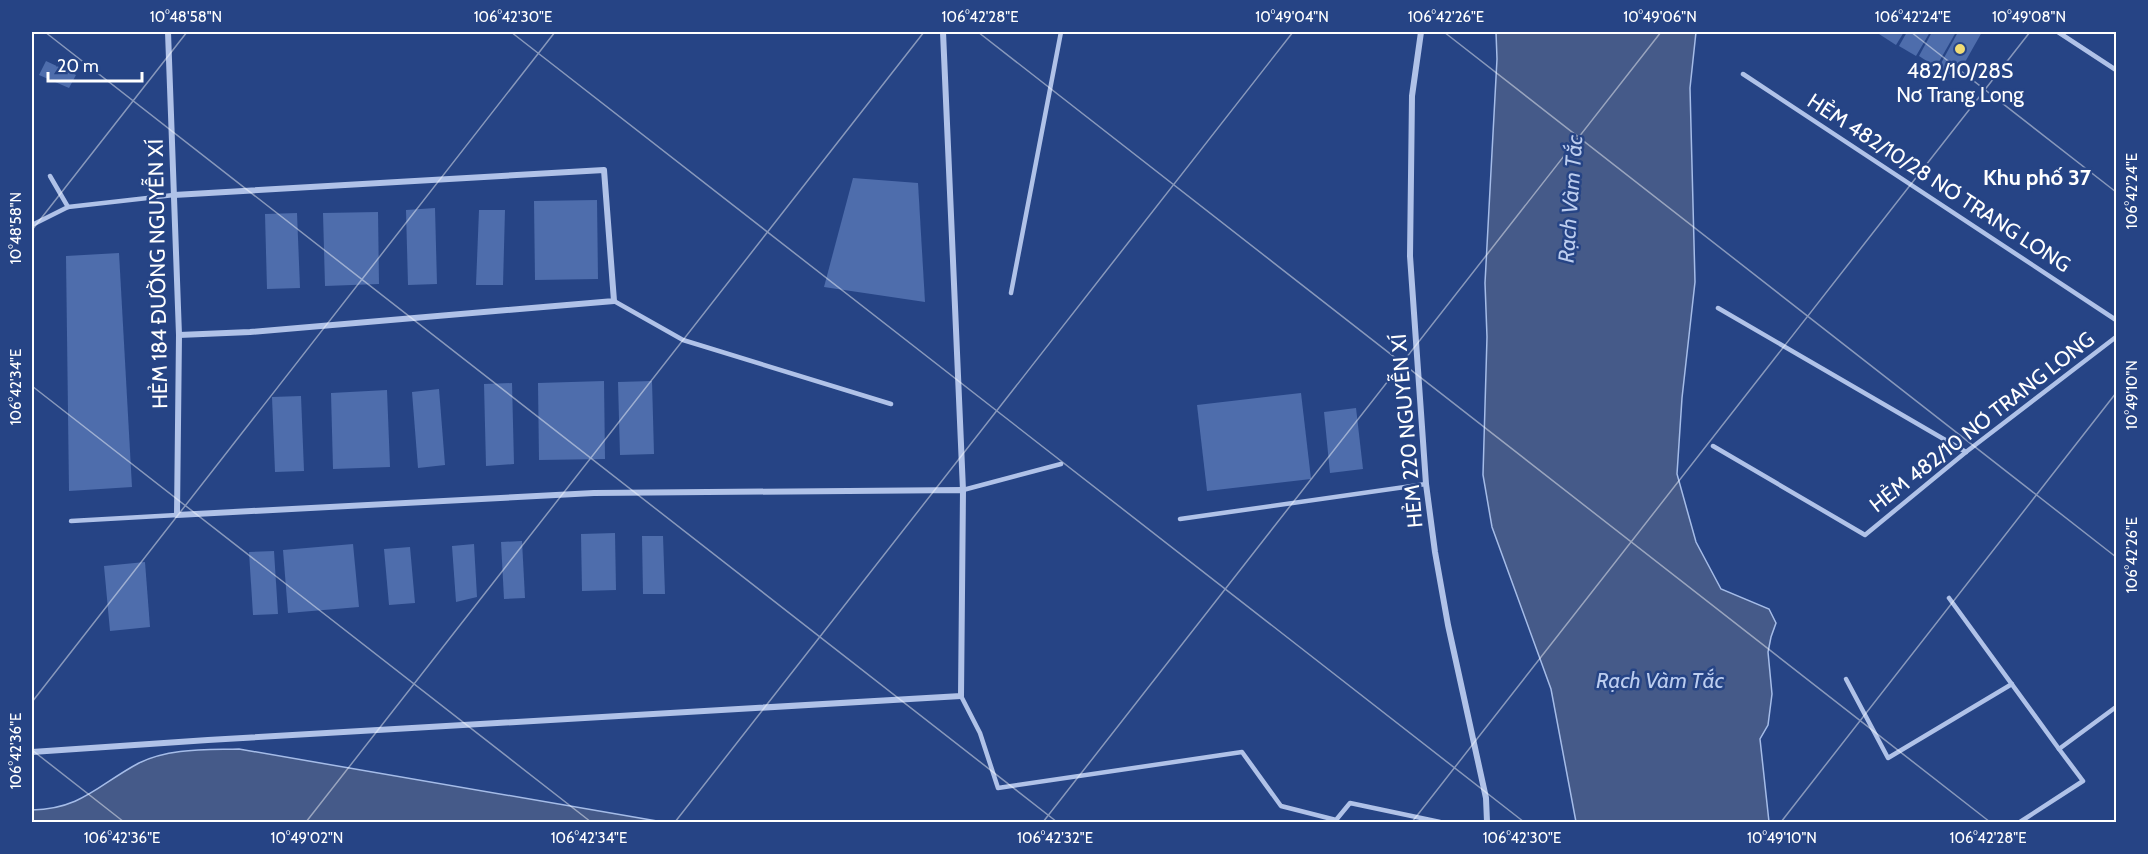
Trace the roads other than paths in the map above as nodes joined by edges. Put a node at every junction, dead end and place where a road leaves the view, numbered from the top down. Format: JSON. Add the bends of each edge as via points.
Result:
{"nodes":[{"id":1,"x":168,"y":32,"type":"edge"},
{"id":2,"x":943,"y":32,"type":"edge"},
{"id":3,"x":1061,"y":32,"type":"edge"},
{"id":4,"x":1421,"y":32,"type":"edge"},
{"id":5,"x":2058,"y":32,"type":"edge"},
{"id":6,"x":2116,"y":70,"type":"edge"},
{"id":7,"x":1743,"y":74,"type":"dead end"},
{"id":8,"x":50,"y":176,"type":"dead end"},
{"id":9,"x":174,"y":195,"type":"junction"},
{"id":10,"x":68,"y":207,"type":"junction"},
{"id":11,"x":32,"y":225,"type":"edge"},
{"id":12,"x":1011,"y":293,"type":"dead end"},
{"id":13,"x":614,"y":301,"type":"junction"},
{"id":14,"x":1718,"y":309,"type":"dead end"},
{"id":15,"x":2116,"y":320,"type":"edge"},
{"id":16,"x":179,"y":335,"type":"junction"},
{"id":17,"x":2116,"y":337,"type":"edge"},
{"id":18,"x":891,"y":404,"type":"dead end"},
{"id":19,"x":1713,"y":446,"type":"dead end"},
{"id":20,"x":1966,"y":452,"type":"junction"},
{"id":21,"x":1061,"y":464,"type":"dead end"},
{"id":22,"x":1425,"y":484,"type":"junction"},
{"id":23,"x":963,"y":490,"type":"junction"},
{"id":24,"x":177,"y":515,"type":"junction"},
{"id":25,"x":1180,"y":519,"type":"dead end"},
{"id":26,"x":71,"y":521,"type":"dead end"},
{"id":27,"x":1949,"y":598,"type":"dead end"},
{"id":28,"x":1846,"y":679,"type":"dead end"},
{"id":29,"x":2012,"y":684,"type":"junction"},
{"id":30,"x":961,"y":696,"type":"junction"},
{"id":31,"x":2116,"y":707,"type":"edge"},
{"id":32,"x":2059,"y":749,"type":"junction"},
{"id":33,"x":32,"y":752,"type":"edge"},
{"id":34,"x":1440,"y":822,"type":"edge"},
{"id":35,"x":1487,"y":822,"type":"edge"},
{"id":36,"x":2020,"y":822,"type":"edge"}],
"edges":[{"from":1,"to":9,"type":"street","name":"HẺM 184 ĐƯỜNG NGUYỄN XÍ"},
{"from":2,"to":23,"type":"street"},
{"from":3,"to":12,"type":"lane"},
{"from":4,"to":22,"type":"street","name":"HẺM 220 NGUYỄN XÍ","via":[[1412,96],[1410,256]]},
{"from":5,"to":6,"type":"lane"},
{"from":7,"to":15,"type":"lane","name":"HẺM 482/10/28 NƠ TRANG LONG"},
{"from":8,"to":10,"type":"lane"},
{"from":9,"to":10,"type":"lane"},
{"from":9,"to":13,"type":"street","via":[[604,170]]},
{"from":9,"to":16,"type":"street","name":"HẺM 184 ĐƯỜNG NGUYỄN XÍ"},
{"from":10,"to":11,"type":"lane"},
{"from":13,"to":16,"type":"street"},
{"from":13,"to":18,"type":"lane","via":[[683,340]]},
{"from":14,"to":20,"type":"lane"},
{"from":16,"to":24,"type":"street","name":"HẺM 184 ĐƯỜNG NGUYỄN XÍ"},
{"from":17,"to":20,"type":"lane","name":"HẺM 482/10 NƠ TRANG LONG"},
{"from":19,"to":20,"type":"lane","name":"HẺM 482/10 NƠ TRANG LONG","via":[[1865,535]]},
{"from":21,"to":23,"type":"lane"},
{"from":22,"to":25,"type":"lane"},
{"from":22,"to":35,"type":"street","name":"HẺM 220 NGUYỄN XÍ","via":[[1448,625],[1486,798]]},
{"from":23,"to":24,"type":"street","via":[[594,493]]},
{"from":23,"to":30,"type":"street"},
{"from":24,"to":26,"type":"lane"},
{"from":27,"to":29,"type":"lane"},
{"from":28,"to":29,"type":"lane","via":[[1888,758]]},
{"from":29,"to":32,"type":"lane"},
{"from":30,"to":33,"type":"street"},
{"from":30,"to":34,"type":"lane","via":[[980,733],[998,788],[1242,752],[1281,806],[1336,820],[1350,803]]},
{"from":31,"to":32,"type":"lane"},
{"from":32,"to":36,"type":"lane","via":[[2084,781]]}]}
